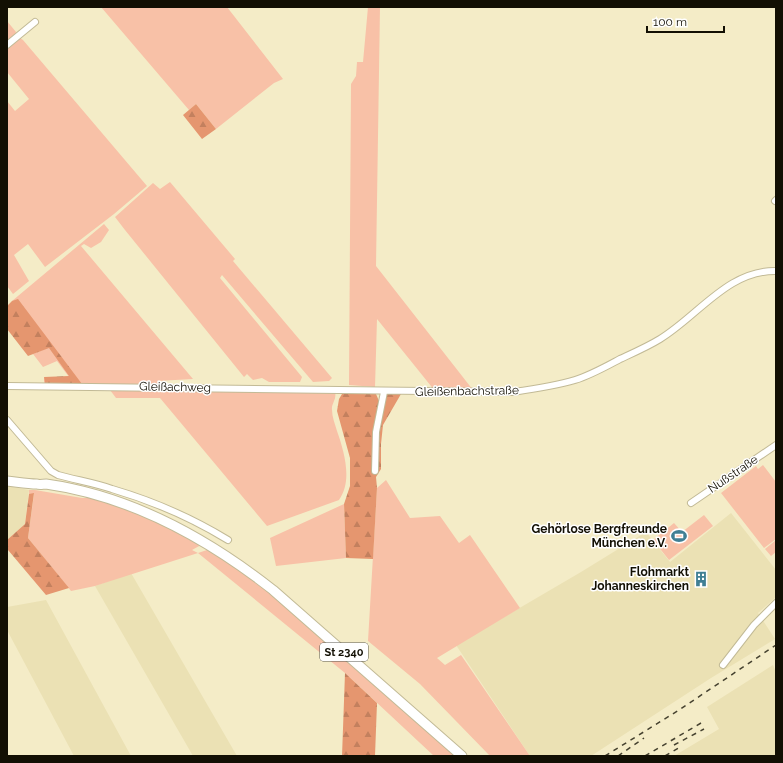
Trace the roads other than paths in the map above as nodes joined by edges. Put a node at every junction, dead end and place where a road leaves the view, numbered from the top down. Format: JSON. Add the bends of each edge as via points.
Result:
{"nodes":[{"id":1,"x":35,"y":22,"type":"dead end"},
{"id":2,"x":7,"y":45,"type":"edge"},
{"id":3,"x":776,"y":272,"type":"edge"},
{"id":4,"x":7,"y":386,"type":"edge"},
{"id":5,"x":343,"y":390,"type":"joint"},
{"id":6,"x":384,"y":392,"type":"junction"},
{"id":7,"x":7,"y":420,"type":"edge"},
{"id":8,"x":776,"y":445,"type":"edge"},
{"id":9,"x":375,"y":472,"type":"dead end"},
{"id":10,"x":7,"y":476,"type":"edge"},
{"id":11,"x":7,"y":481,"type":"edge"},
{"id":12,"x":44,"y":484,"type":"junction"},
{"id":13,"x":691,"y":502,"type":"dead end"},
{"id":14,"x":228,"y":540,"type":"dead end"},
{"id":15,"x":776,"y":602,"type":"edge"},
{"id":16,"x":723,"y":665,"type":"dead end"},
{"id":17,"x":462,"y":756,"type":"edge"}],
"edges":[{"from":1,"to":2,"type":"street"},
{"from":3,"to":6,"type":"street","name":"Gleißenbachstraße","via":[[756,274],[739,280],[659,340],[576,379],[513,392]]},
{"from":4,"to":5,"type":"street","name":"Gleißachweg"},
{"from":5,"to":6,"type":"street","name":"Gleißenbachstraße"},
{"from":6,"to":9,"type":"street","via":[[376,432]]},
{"from":7,"to":14,"type":"street","via":[[55,473],[112,488],[168,509]]},
{"from":8,"to":13,"type":"street","name":"Nußstraße"},
{"from":10,"to":12,"type":"main road","number":"St 2340"},
{"from":11,"to":12,"type":"main road","number":"St 2340"},
{"from":12,"to":17,"type":"main road","number":"St 2340","via":[[131,507],[163,520],[222,552],[273,590]]},
{"from":15,"to":16,"type":"street","via":[[754,625]]}]}
